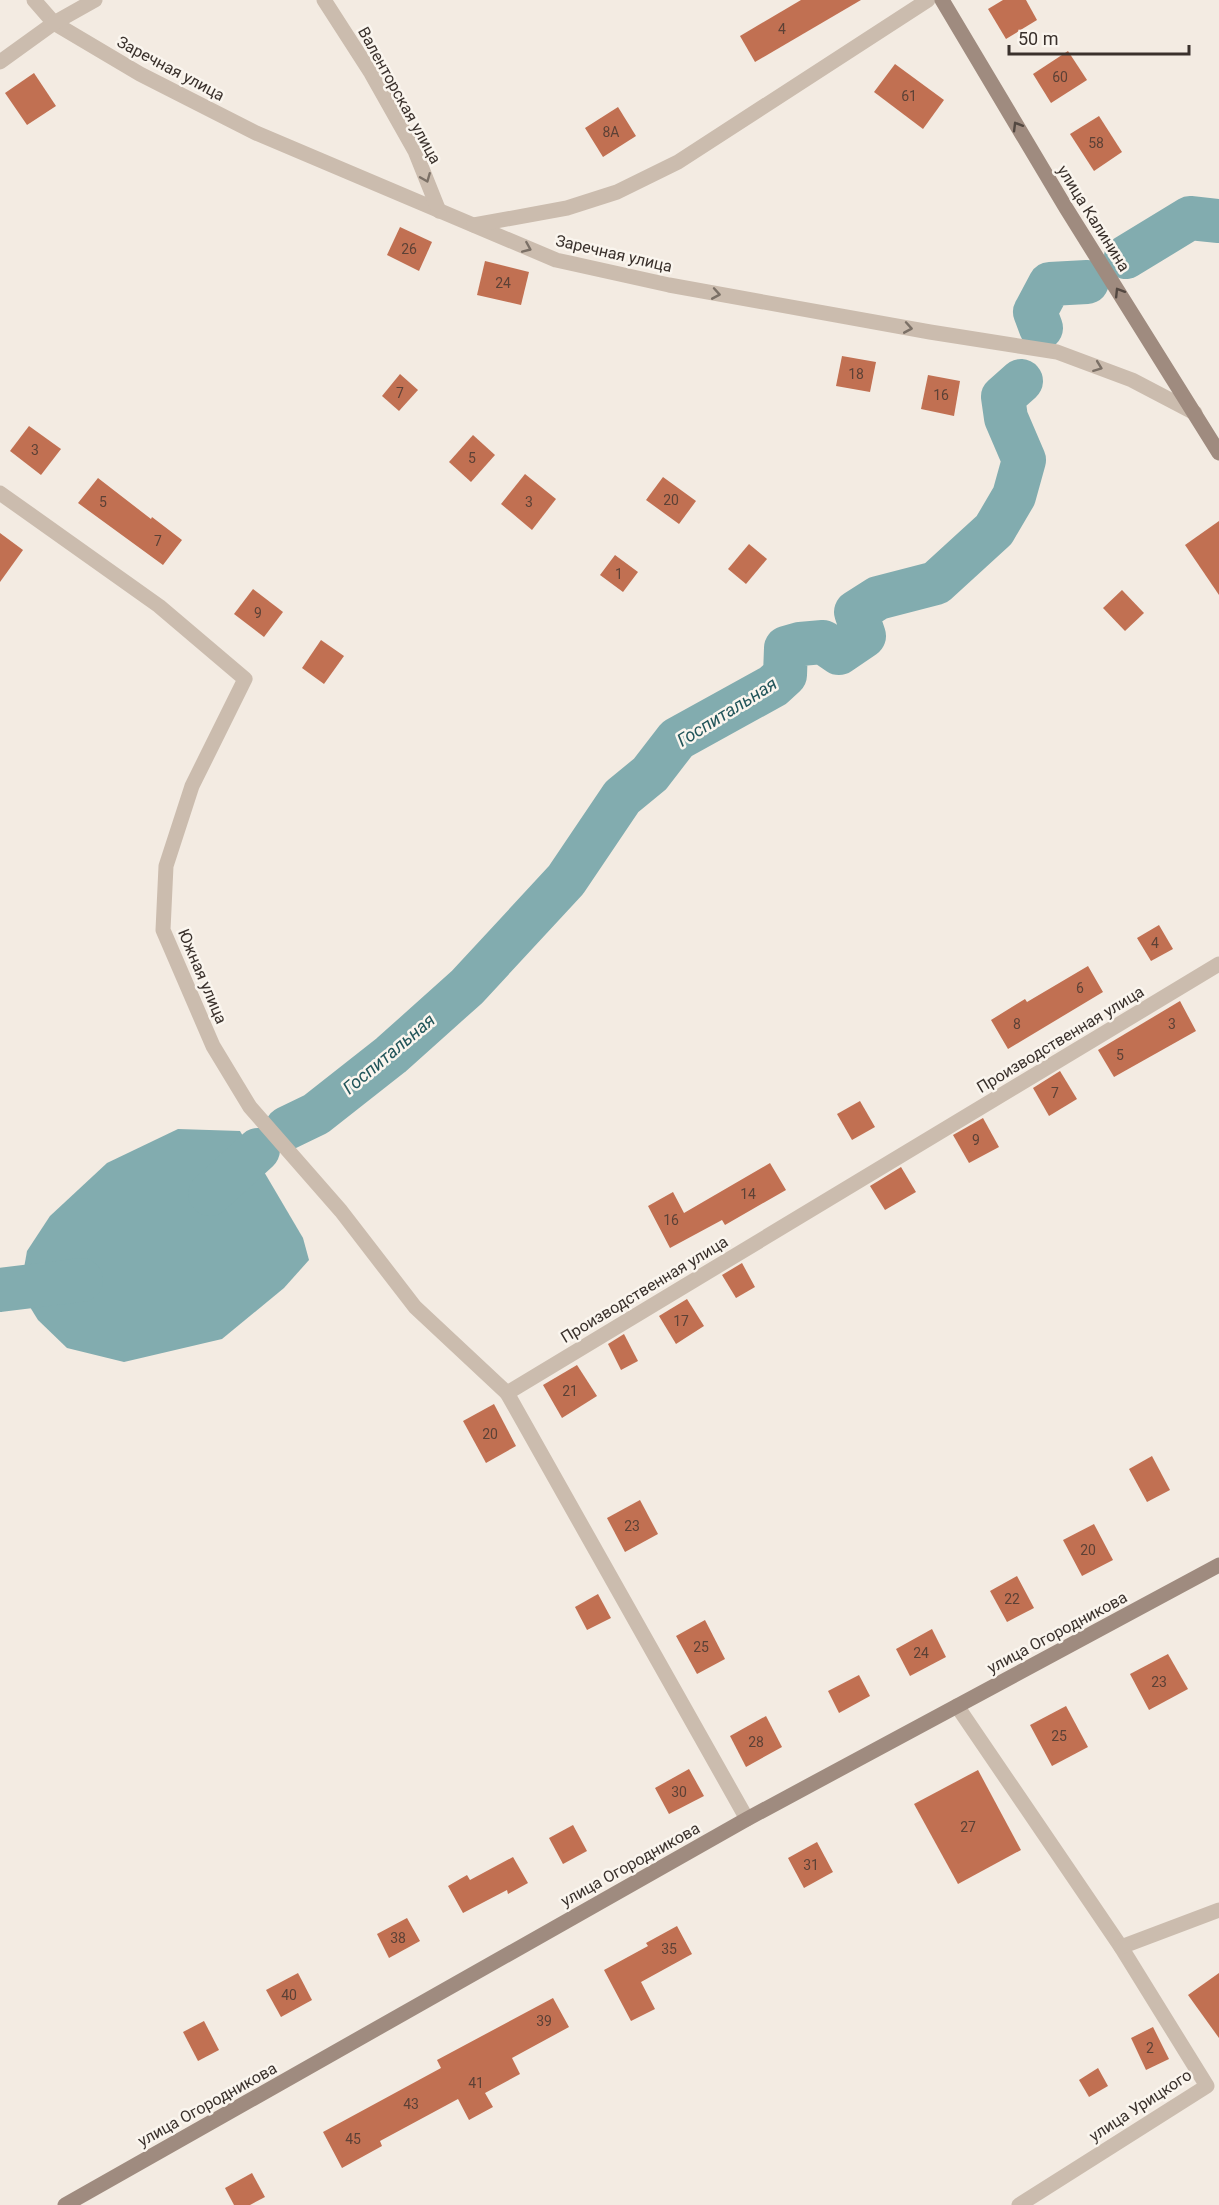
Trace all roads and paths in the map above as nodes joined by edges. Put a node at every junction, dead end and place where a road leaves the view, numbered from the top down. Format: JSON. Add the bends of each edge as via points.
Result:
{"nodes":[{"id":1,"x":34,"y":0,"type":"edge"},
{"id":2,"x":95,"y":0,"type":"edge"},
{"id":3,"x":324,"y":0,"type":"edge"},
{"id":4,"x":928,"y":0,"type":"edge"},
{"id":5,"x":942,"y":0,"type":"edge"},
{"id":6,"x":54,"y":23,"type":"junction"},
{"id":7,"x":0,"y":62,"type":"edge"},
{"id":8,"x":439,"y":211,"type":"junction"},
{"id":9,"x":472,"y":225,"type":"junction"},
{"id":10,"x":1195,"y":413,"type":"junction"},
{"id":11,"x":1219,"y":453,"type":"edge"},
{"id":12,"x":0,"y":493,"type":"edge"},
{"id":13,"x":1219,"y":964,"type":"edge"},
{"id":14,"x":507,"y":1392,"type":"junction"},
{"id":15,"x":1219,"y":1565,"type":"edge"},
{"id":16,"x":957,"y":1706,"type":"junction"},
{"id":17,"x":747,"y":1819,"type":"junction"},
{"id":18,"x":1219,"y":1910,"type":"edge"},
{"id":19,"x":1120,"y":1947,"type":"junction"},
{"id":20,"x":65,"y":2205,"type":"edge"},
{"id":21,"x":1019,"y":2205,"type":"edge"}],
"edges":[{"from":1,"to":6,"type":"street","name":"Заречная улица"},
{"from":2,"to":6,"type":"street"},
{"from":3,"to":8,"type":"street","name":"Валенторская улица","one_way":true,"via":[[415,151]]},
{"from":4,"to":9,"type":"street","via":[[678,162],[617,192],[567,208]]},
{"from":10,"to":5,"type":"street","name":"улица Калинина","one_way":true},
{"from":6,"to":7,"type":"street"},
{"from":6,"to":8,"type":"street","name":"Заречная улица","via":[[140,74],[256,133]]},
{"from":8,"to":9,"type":"street","name":"Заречная улица"},
{"from":9,"to":10,"type":"street","name":"Заречная улица","one_way":true,"via":[[555,260],[669,285],[1057,352],[1132,380]]},
{"from":10,"to":11,"type":"street","name":"улица Калинина"},
{"from":12,"to":14,"type":"street","name":"Южная улица","via":[[159,606],[245,679],[192,786],[166,866],[163,930],[213,1046],[250,1107],[341,1211],[415,1307]]},
{"from":13,"to":14,"type":"street","name":"Производственная улица"},
{"from":14,"to":17,"type":"street"},
{"from":15,"to":16,"type":"street","name":"улица Огородникова"},
{"from":16,"to":17,"type":"street","name":"улица Огородникова"},
{"from":16,"to":19,"type":"street","name":"улица Урицкого"},
{"from":17,"to":20,"type":"street","name":"улица Огородникова"},
{"from":18,"to":19,"type":"street"},
{"from":19,"to":21,"type":"street","name":"улица Урицкого","via":[[1206,2086]]}]}
